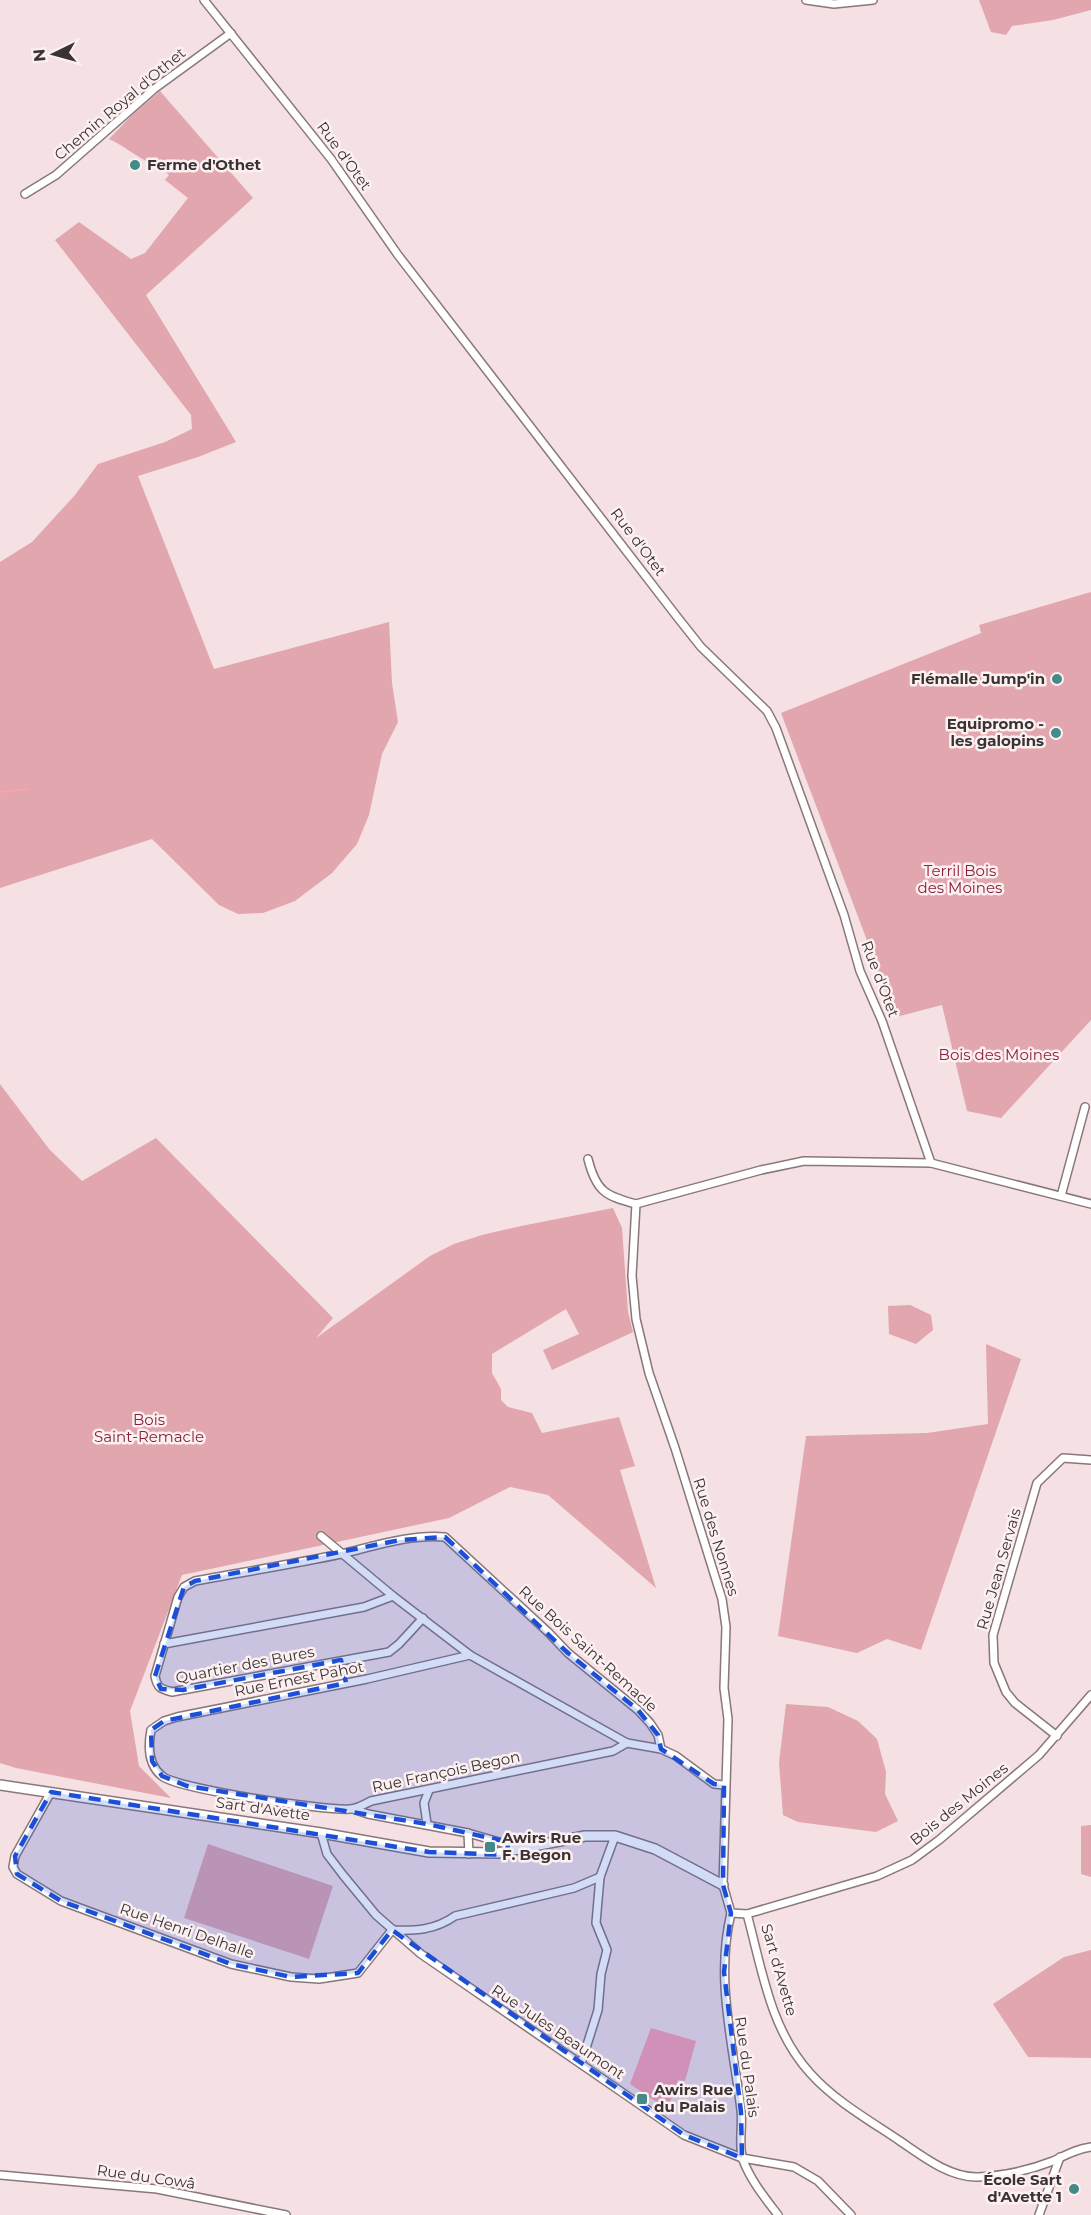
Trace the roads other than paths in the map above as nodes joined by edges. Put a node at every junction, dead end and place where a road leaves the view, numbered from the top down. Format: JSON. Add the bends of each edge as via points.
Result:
{"nodes":[{"id":1,"x":204,"y":0,"type":"edge"},
{"id":2,"x":806,"y":0,"type":"edge"},
{"id":3,"x":873,"y":0,"type":"edge"},
{"id":4,"x":231,"y":33,"type":"junction"},
{"id":5,"x":25,"y":194,"type":"dead end"},
{"id":6,"x":1085,"y":1107,"type":"dead end"},
{"id":7,"x":588,"y":1159,"type":"dead end"},
{"id":8,"x":932,"y":1163,"type":"junction"},
{"id":9,"x":1060,"y":1196,"type":"junction"},
{"id":10,"x":636,"y":1204,"type":"junction"},
{"id":11,"x":1091,"y":1204,"type":"edge"},
{"id":12,"x":1091,"y":1460,"type":"edge"},
{"id":13,"x":321,"y":1536,"type":"dead end"},
{"id":14,"x":341,"y":1554,"type":"junction"},
{"id":15,"x":393,"y":1596,"type":"junction"},
{"id":16,"x":423,"y":1618,"type":"junction"},
{"id":17,"x":164,"y":1644,"type":"junction"},
{"id":18,"x":470,"y":1655,"type":"junction"},
{"id":19,"x":1091,"y":1695,"type":"edge"},
{"id":20,"x":1057,"y":1736,"type":"junction"},
{"id":21,"x":627,"y":1743,"type":"junction"},
{"id":22,"x":148,"y":1746,"type":"joint"},
{"id":23,"x":661,"y":1749,"type":"junction"},
{"id":24,"x":0,"y":1785,"type":"edge"},
{"id":25,"x":724,"y":1785,"type":"junction"},
{"id":26,"x":429,"y":1790,"type":"junction"},
{"id":27,"x":51,"y":1792,"type":"junction"},
{"id":28,"x":353,"y":1809,"type":"junction"},
{"id":29,"x":427,"y":1824,"type":"junction"},
{"id":30,"x":321,"y":1833,"type":"junction"},
{"id":31,"x":468,"y":1833,"type":"junction"},
{"id":32,"x":615,"y":1836,"type":"junction"},
{"id":33,"x":522,"y":1849,"type":"junction"},
{"id":34,"x":469,"y":1854,"type":"junction"},
{"id":35,"x":600,"y":1877,"type":"junction"},
{"id":36,"x":723,"y":1885,"type":"junction"},
{"id":37,"x":731,"y":1913,"type":"junction"},
{"id":38,"x":747,"y":1914,"type":"junction"},
{"id":39,"x":392,"y":1930,"type":"junction"},
{"id":40,"x":581,"y":2064,"type":"junction"},
{"id":41,"x":1091,"y":2147,"type":"edge"},
{"id":42,"x":1060,"y":2157,"type":"junction"},
{"id":43,"x":742,"y":2158,"type":"junction"},
{"id":44,"x":0,"y":2175,"type":"edge"},
{"id":45,"x":286,"y":2215,"type":"edge"},
{"id":46,"x":778,"y":2215,"type":"edge"},
{"id":47,"x":851,"y":2215,"type":"edge"},
{"id":48,"x":1039,"y":2215,"type":"edge"}],
"edges":[{"from":1,"to":4,"type":"street","name":"Rue d'Otet"},
{"from":2,"to":3,"type":"street","via":[[834,4]]},
{"from":4,"to":5,"type":"street","name":"Chemin Royal d'Othet","via":[[154,89],[56,176]]},
{"from":4,"to":8,"type":"street","name":"Rue d'Otet","via":[[701,647],[767,711]]},
{"from":6,"to":9,"type":"street"},
{"from":7,"to":10,"type":"street","via":[[597,1185],[616,1199]]},
{"from":8,"to":9,"type":"street"},
{"from":8,"to":10,"type":"street","via":[[804,1161]]},
{"from":9,"to":11,"type":"street"},
{"from":10,"to":25,"type":"street","name":"Rue des Nonnes","via":[[632,1276],[636,1320],[649,1373],[722,1599],[728,1719]]},
{"from":12,"to":20,"type":"street","name":"Rue Jean Servais","via":[[1063,1458],[1037,1483],[993,1635],[994,1663],[1006,1692]]},
{"from":13,"to":14,"type":"street"},
{"from":14,"to":15,"type":"street"},
{"from":14,"to":17,"type":"street","via":[[195,1581],[184,1587],[178,1597]]},
{"from":14,"to":23,"type":"street","name":"Rue Bois Saint-Remacle","via":[[429,1536],[445,1537],[567,1653],[638,1710],[658,1735]]},
{"from":15,"to":16,"type":"street"},
{"from":15,"to":17,"type":"street","via":[[364,1607]]},
{"from":16,"to":17,"type":"street","name":"Quartier des Bures","via":[[389,1652],[172,1692],[156,1684]]},
{"from":16,"to":18,"type":"street"},
{"from":18,"to":21,"type":"street"},
{"from":18,"to":22,"type":"street","name":"Rue Ernest Pahot","via":[[177,1717],[151,1730]]},
{"from":19,"to":20,"type":"street","name":"Bois des Moines"},
{"from":20,"to":38,"type":"street","name":"Bois des Moines","via":[[912,1860],[877,1876]]},
{"from":21,"to":23,"type":"street"},
{"from":21,"to":26,"type":"street","name":"Rue François Begon","via":[[613,1751]]},
{"from":22,"to":28,"type":"street","name":"Rue François Begon","via":[[162,1776],[187,1786],[325,1809]]},
{"from":23,"to":25,"type":"street","via":[[714,1784]]},
{"from":24,"to":27,"type":"street","name":"Sart d'Avette"},
{"from":25,"to":36,"type":"street","name":"Rue des Nonnes"},
{"from":26,"to":28,"type":"street","name":"Rue François Begon","via":[[371,1801]]},
{"from":26,"to":29,"type":"street","via":[[424,1803]]},
{"from":27,"to":30,"type":"street","name":"Sart d'Avette"},
{"from":27,"to":39,"type":"street","name":"Rue Henri Delhalle","via":[[13,1866],[17,1874],[61,1901],[231,1964],[291,1977],[319,1979],[358,1973]]},
{"from":28,"to":29,"type":"street","name":"Sart d'Avette"},
{"from":29,"to":31,"type":"street","name":"Sart d'Avette"},
{"from":30,"to":34,"type":"street","name":"Sart d'Avette","via":[[429,1852]]},
{"from":30,"to":39,"type":"street","name":"Rue Jules Beaumont","via":[[327,1854]]},
{"from":31,"to":33,"type":"street","name":"Sart d'Avette"},
{"from":31,"to":34,"type":"street"},
{"from":32,"to":33,"type":"street","name":"Sart d'Avette","via":[[585,1836]]},
{"from":32,"to":35,"type":"street"},
{"from":32,"to":36,"type":"street","name":"Sart d'Avette","via":[[655,1849]]},
{"from":33,"to":34,"type":"street","name":"Sart d'Avette"},
{"from":35,"to":39,"type":"street","via":[[574,1888],[455,1916],[421,1931]]},
{"from":35,"to":40,"type":"street","via":[[596,1923],[607,1950],[598,2010]]},
{"from":36,"to":37,"type":"street"},
{"from":37,"to":38,"type":"street","name":"Sart d'Avette"},
{"from":37,"to":43,"type":"street","name":"Rue du Palais","via":[[724,1972],[728,2031],[741,2112]]},
{"from":38,"to":42,"type":"street","name":"Sart d'Avette","via":[[771,2004],[785,2038],[810,2072],[842,2102],[949,2171],[975,2177],[1003,2174]]},
{"from":39,"to":40,"type":"street","name":"Rue Jules Beaumont"},
{"from":40,"to":43,"type":"street","name":"Rue Jules Beaumont","via":[[684,2135]]},
{"from":41,"to":42,"type":"street","name":"Sart d'Avette"},
{"from":42,"to":48,"type":"street"},
{"from":43,"to":46,"type":"street","name":"Rue du Palais","via":[[757,2188]]},
{"from":43,"to":47,"type":"street","name":"Rue Jules Beaumont","via":[[794,2167],[818,2181]]},
{"from":44,"to":45,"type":"street","name":"Rue du Cowâ","via":[[157,2189]]}]}
